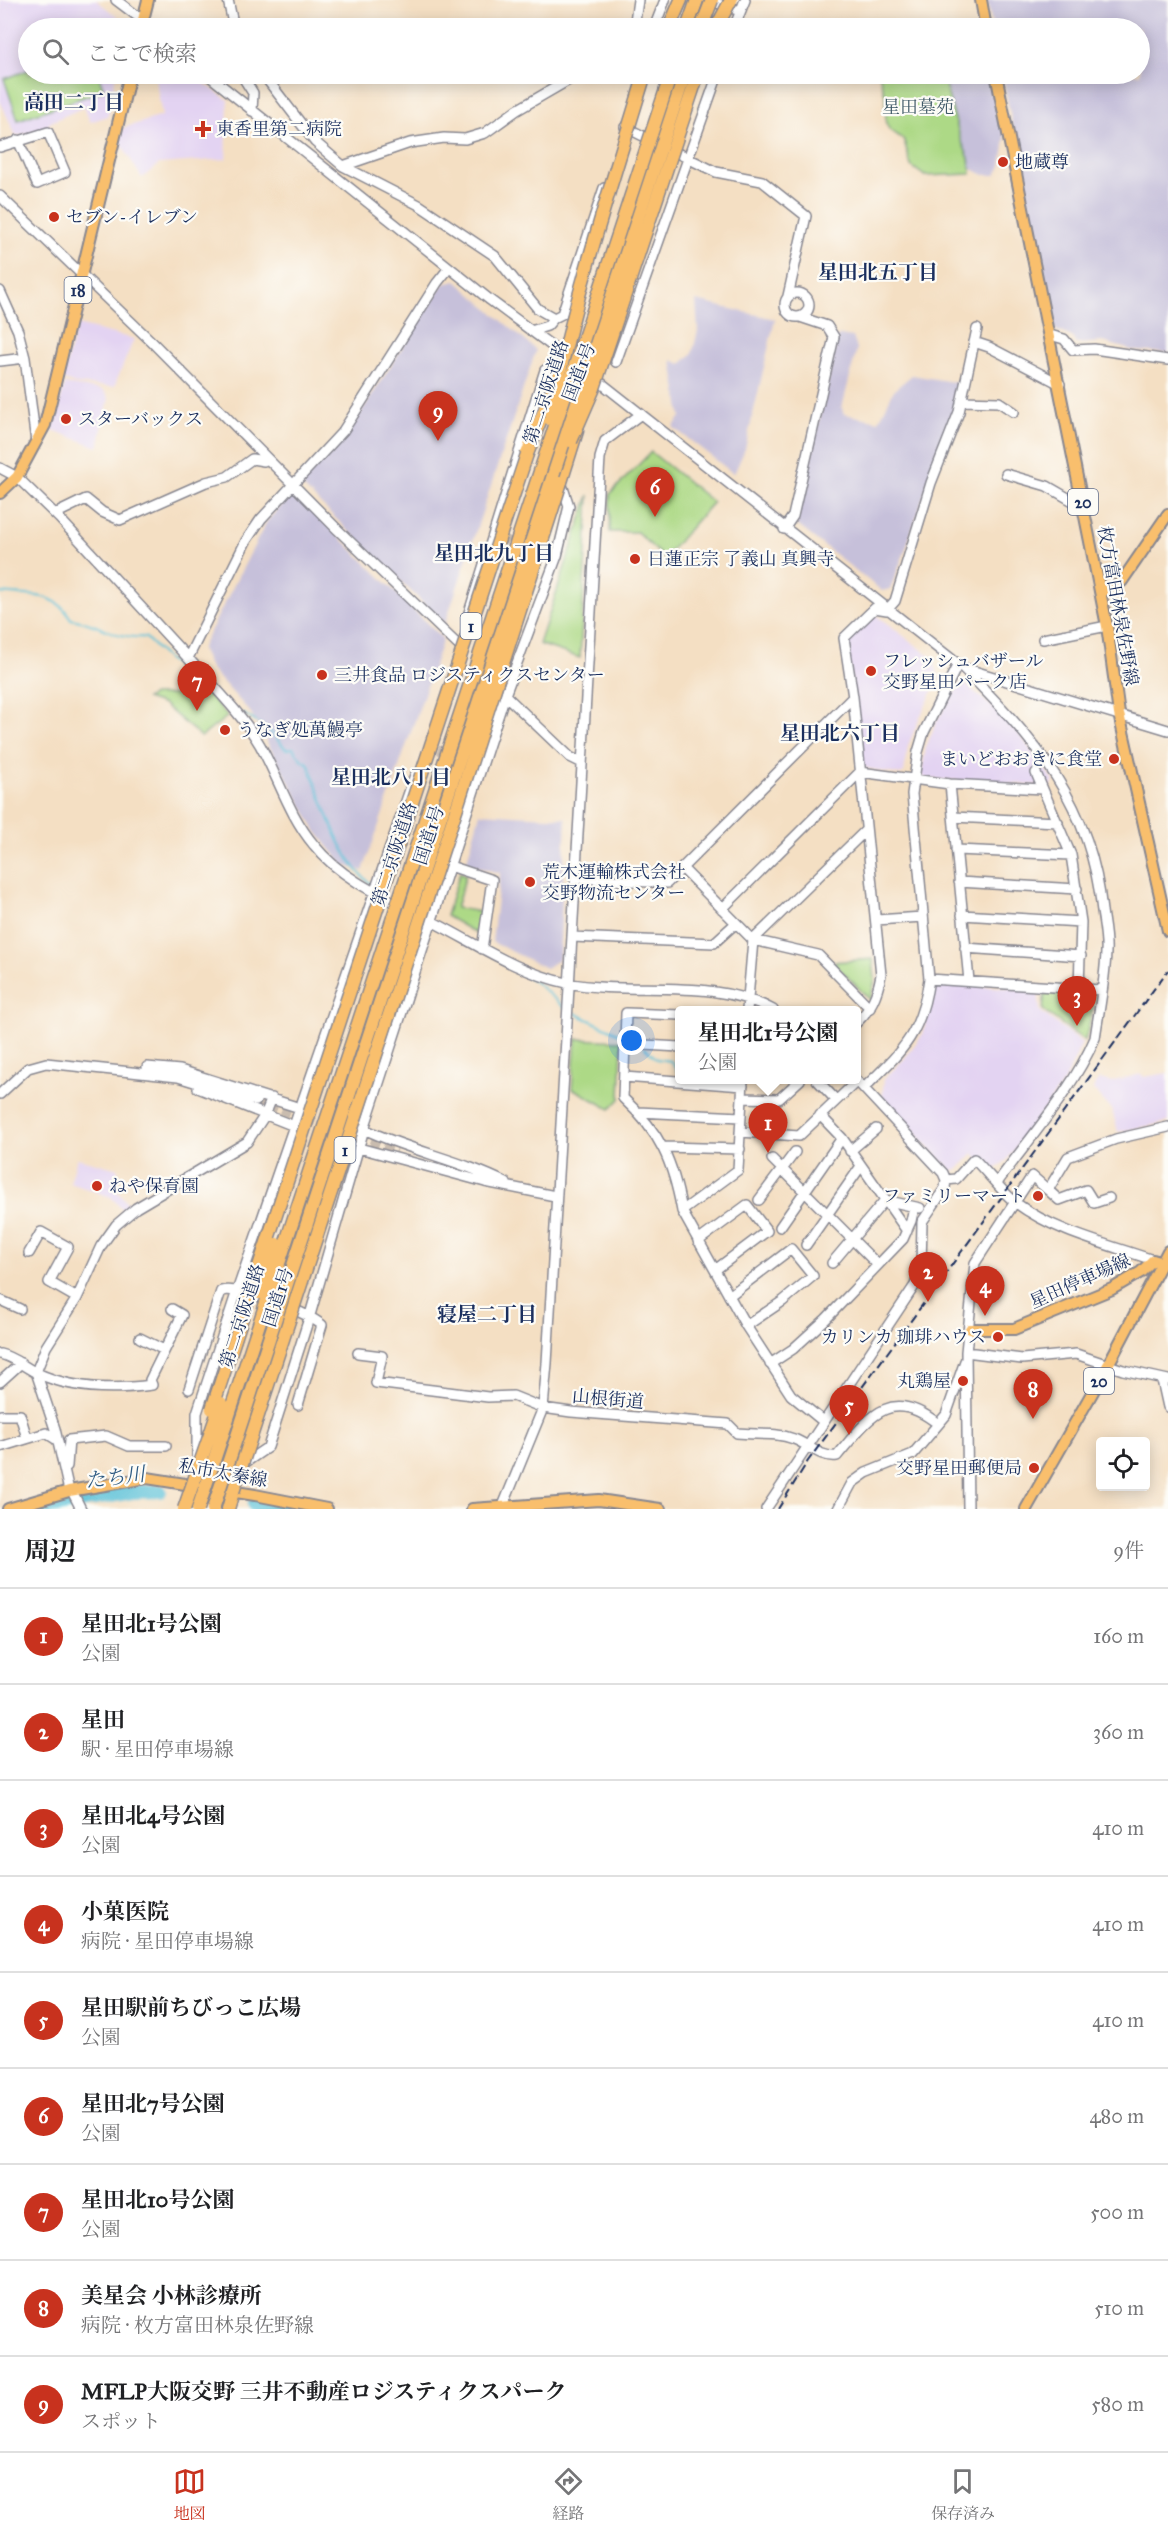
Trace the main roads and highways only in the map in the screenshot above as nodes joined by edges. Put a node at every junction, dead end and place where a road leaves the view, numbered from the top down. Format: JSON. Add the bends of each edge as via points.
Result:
{"nodes":[{"id":1,"x":148,"y":0,"type":"edge"},
{"id":2,"x":672,"y":0,"type":"edge"},
{"id":3,"x":681,"y":0,"type":"edge"},
{"id":4,"x":697,"y":0,"type":"edge"},
{"id":5,"x":710,"y":0,"type":"edge"},
{"id":6,"x":731,"y":0,"type":"edge"},
{"id":7,"x":981,"y":0,"type":"edge"},
{"id":8,"x":144,"y":18,"type":"edge"},
{"id":9,"x":666,"y":18,"type":"edge"},
{"id":10,"x":673,"y":18,"type":"edge"},
{"id":11,"x":691,"y":18,"type":"edge"},
{"id":12,"x":704,"y":18,"type":"edge"},
{"id":13,"x":721,"y":18,"type":"edge"},
{"id":14,"x":725,"y":18,"type":"edge"},
{"id":15,"x":985,"y":18,"type":"edge"},
{"id":16,"x":128,"y":84,"type":"edge"},
{"id":17,"x":642,"y":84,"type":"edge"},
{"id":18,"x":651,"y":84,"type":"edge"},
{"id":19,"x":668,"y":84,"type":"edge"},
{"id":20,"x":682,"y":84,"type":"edge"},
{"id":21,"x":695,"y":84,"type":"edge"},
{"id":22,"x":703,"y":84,"type":"edge"},
{"id":23,"x":998,"y":84,"type":"edge"},
{"id":24,"x":538,"y":475,"type":"junction"},
{"id":25,"x":556,"y":481,"type":"junction"},
{"id":26,"x":0,"y":493,"type":"edge"},
{"id":27,"x":1168,"y":514,"type":"edge"},
{"id":28,"x":1100,"y":591,"type":"junction"},
{"id":29,"x":1168,"y":931,"type":"edge"},
{"id":30,"x":329,"y":1110,"type":"junction"},
{"id":31,"x":343,"y":1113,"type":"junction"},
{"id":32,"x":1168,"y":1251,"type":"edge"},
{"id":33,"x":1158,"y":1262,"type":"junction"},
{"id":34,"x":970,"y":1329,"type":"road end"},
{"id":35,"x":187,"y":1484,"type":"junction"},
{"id":36,"x":233,"y":1492,"type":"junction"},
{"id":37,"x":8,"y":1509,"type":"edge"},
{"id":38,"x":179,"y":1509,"type":"edge"},
{"id":39,"x":184,"y":1509,"type":"edge"},
{"id":40,"x":198,"y":1509,"type":"edge"},
{"id":41,"x":213,"y":1509,"type":"edge"},
{"id":42,"x":218,"y":1509,"type":"edge"},
{"id":43,"x":228,"y":1509,"type":"edge"},
{"id":44,"x":327,"y":1509,"type":"edge"},
{"id":45,"x":472,"y":1509,"type":"edge"},
{"id":46,"x":660,"y":1509,"type":"edge"},
{"id":47,"x":1026,"y":1509,"type":"edge"}],
"edges":[{"from":1,"to":8,"type":"main road"},
{"from":2,"to":9,"type":"highway"},
{"from":3,"to":10,"type":"highway"},
{"from":4,"to":11,"type":"highway"},
{"from":5,"to":12,"type":"highway","bridge":true},
{"from":6,"to":13,"type":"highway","bridge":true},
{"from":6,"to":14,"type":"highway","bridge":true},
{"from":7,"to":15,"type":"main road"},
{"from":16,"to":26,"type":"main road","number":"18","via":[[45,425],[17,477]]},
{"from":17,"to":24,"type":"highway","bridge":true,"via":[[584,276]]},
{"from":18,"to":35,"type":"highway","name":"国道1号","number":"1","bridge":true,"via":[[577,325],[527,454]]},
{"from":19,"to":24,"type":"highway","name":"第二京阪道路","bridge":true},
{"from":20,"to":25,"type":"highway","name":"第二京阪道路","bridge":true},
{"from":21,"to":25,"type":"highway","bridge":true,"via":[[594,388]]},
{"from":22,"to":25,"type":"highway","name":"国道1号","number":"1","bridge":true,"via":[[643,255]]},
{"from":23,"to":28,"type":"main road","name":"枚方富田林泉佐野線","number":"20"},
{"from":24,"to":30,"type":"highway","name":"第二京阪道路","bridge":true},
{"from":25,"to":31,"type":"highway","name":"第二京阪道路","bridge":true},
{"from":25,"to":36,"type":"highway","name":"国道1号","number":"1","bridge":true,"via":[[441,856]]},
{"from":27,"to":28,"type":"main road","via":[[1122,581],[1113,589]]},
{"from":28,"to":29,"type":"main road","name":"枚方富田林泉佐野線","number":"20","via":[[1119,714]]},
{"from":30,"to":39,"type":"highway","bridge":true,"via":[[289,1207]]},
{"from":30,"to":40,"type":"highway","name":"第二京阪道路","bridge":true},
{"from":31,"to":41,"type":"highway","name":"第二京阪道路","bridge":true},
{"from":31,"to":42,"type":"highway","bridge":true,"via":[[325,1197]]},
{"from":32,"to":33,"type":"main road","number":"20"},
{"from":33,"to":34,"type":"main road","name":"星田停車場線","via":[[1112,1289],[1014,1329]]},
{"from":33,"to":47,"type":"main road","number":"20","via":[[1108,1365]]},
{"from":35,"to":36,"type":"main road","name":"私市太秦線"},
{"from":35,"to":37,"type":"main road","name":"私市太秦線","via":[[147,1478],[70,1491]]},
{"from":35,"to":38,"type":"highway","name":"国道1号","number":"1"},
{"from":36,"to":43,"type":"highway","name":"国道1号","number":"1"},
{"from":36,"to":44,"type":"main road","name":"私市太秦線"},
{"from":45,"to":46,"type":"main road","via":[[599,1500]]}]}
